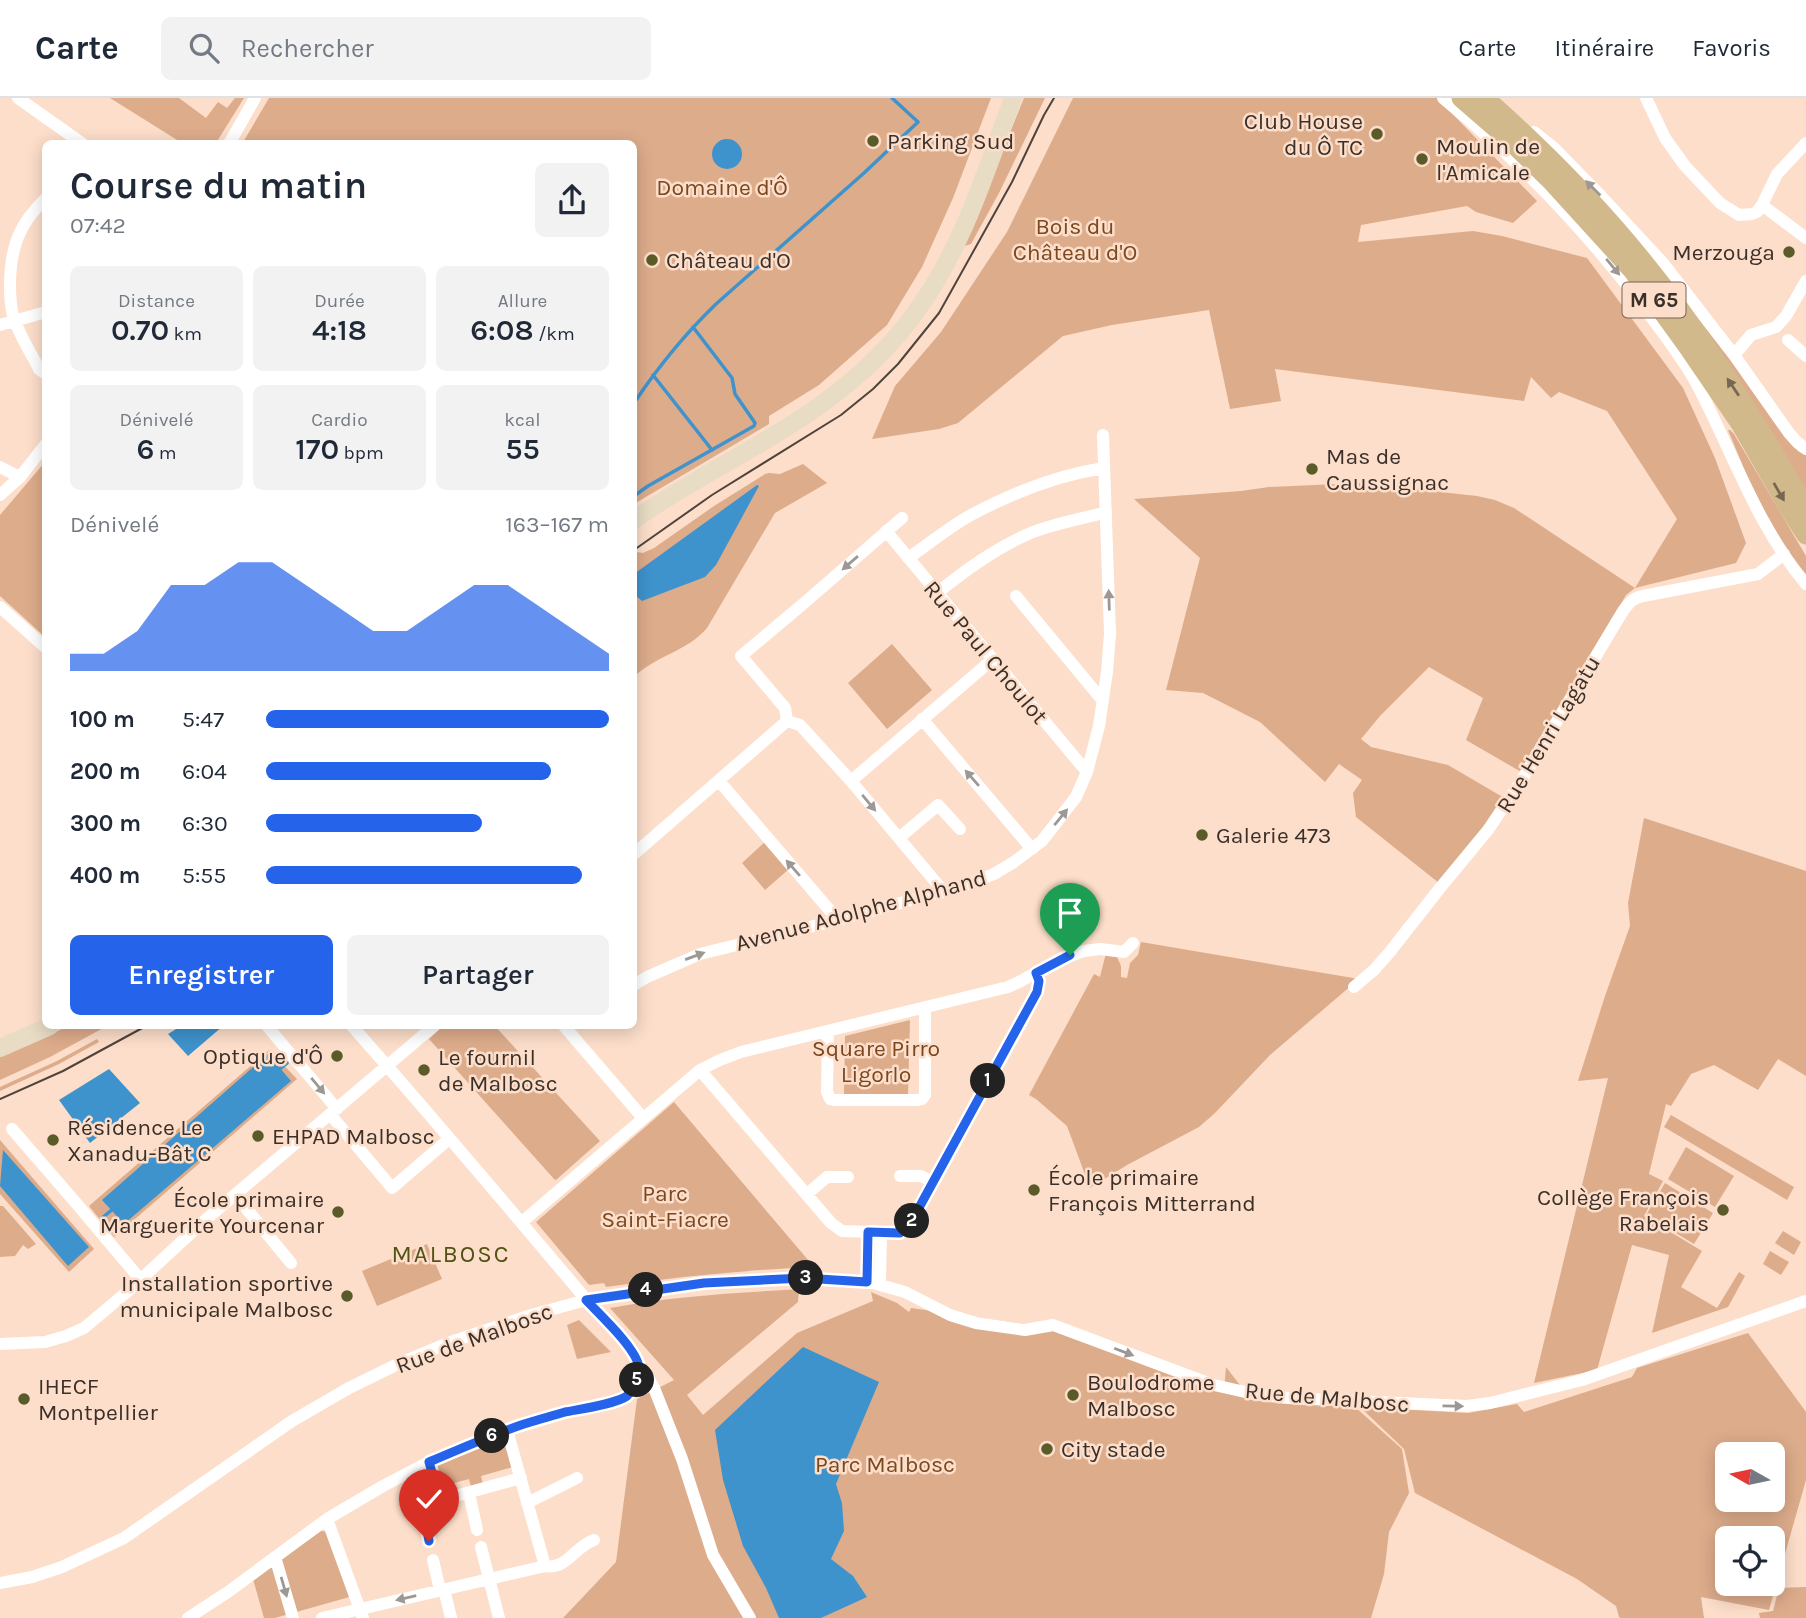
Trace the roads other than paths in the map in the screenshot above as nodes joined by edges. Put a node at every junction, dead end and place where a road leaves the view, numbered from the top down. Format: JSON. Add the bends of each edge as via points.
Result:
{"nodes":[{"id":1,"x":18,"y":98,"type":"edge"},
{"id":2,"x":255,"y":98,"type":"edge"},
{"id":3,"x":1013,"y":98,"type":"edge"},
{"id":4,"x":1443,"y":98,"type":"edge"},
{"id":5,"x":1461,"y":98,"type":"edge"},
{"id":6,"x":1485,"y":98,"type":"edge"},
{"id":7,"x":1646,"y":98,"type":"edge"},
{"id":8,"x":1518,"y":127,"type":"junction"},
{"id":9,"x":77,"y":140,"type":"edge"},
{"id":10,"x":231,"y":140,"type":"edge"},
{"id":11,"x":1806,"y":143,"type":"edge"},
{"id":12,"x":42,"y":203,"type":"edge"},
{"id":13,"x":1762,"y":205,"type":"junction"},
{"id":14,"x":1806,"y":238,"type":"edge"},
{"id":15,"x":1806,"y":281,"type":"edge"},
{"id":16,"x":42,"y":313,"type":"edge"},
{"id":17,"x":15,"y":320,"type":"junction"},
{"id":18,"x":0,"y":325,"type":"edge"},
{"id":19,"x":1788,"y":340,"type":"dead end"},
{"id":20,"x":1734,"y":355,"type":"junction"},
{"id":21,"x":1806,"y":356,"type":"edge"},
{"id":22,"x":42,"y":371,"type":"edge"},
{"id":23,"x":1103,"y":435,"type":"dead end"},
{"id":24,"x":42,"y":449,"type":"edge"},
{"id":25,"x":1806,"y":449,"type":"edge"},
{"id":26,"x":0,"y":467,"type":"edge"},
{"id":27,"x":1104,"y":468,"type":"junction"},
{"id":28,"x":20,"y":477,"type":"junction"},
{"id":29,"x":0,"y":495,"type":"edge"},
{"id":30,"x":1806,"y":509,"type":"edge"},
{"id":31,"x":1106,"y":512,"type":"junction"},
{"id":32,"x":902,"y":517,"type":"dead end"},
{"id":33,"x":637,"y":518,"type":"edge"},
{"id":34,"x":886,"y":531,"type":"junction"},
{"id":35,"x":1806,"y":535,"type":"edge"},
{"id":36,"x":1784,"y":554,"type":"junction"},
{"id":37,"x":908,"y":558,"type":"junction"},
{"id":38,"x":1806,"y":584,"type":"edge"},
{"id":39,"x":937,"y":593,"type":"junction"},
{"id":40,"x":1016,"y":596,"type":"dead end"},
{"id":41,"x":0,"y":607,"type":"edge"},
{"id":42,"x":42,"y":644,"type":"edge"},
{"id":43,"x":993,"y":659,"type":"junction"},
{"id":44,"x":1103,"y":701,"type":"junction"},
{"id":45,"x":922,"y":719,"type":"junction"},
{"id":46,"x":787,"y":721,"type":"junction"},
{"id":47,"x":1087,"y":772,"type":"junction"},
{"id":48,"x":719,"y":781,"type":"junction"},
{"id":49,"x":851,"y":781,"type":"junction"},
{"id":50,"x":960,"y":829,"type":"dead end"},
{"id":51,"x":899,"y":838,"type":"junction"},
{"id":52,"x":1032,"y":849,"type":"junction"},
{"id":53,"x":637,"y":851,"type":"edge"},
{"id":54,"x":944,"y":892,"type":"junction"},
{"id":55,"x":838,"y":920,"type":"junction"},
{"id":56,"x":1132,"y":943,"type":"dead end"},
{"id":57,"x":1036,"y":973,"type":"junction"},
{"id":58,"x":637,"y":983,"type":"edge"},
{"id":59,"x":1354,"y":987,"type":"dead end"},
{"id":60,"x":925,"y":1007,"type":"junction"},
{"id":61,"x":43,"y":1029,"type":"edge"},
{"id":62,"x":269,"y":1029,"type":"edge"},
{"id":63,"x":355,"y":1029,"type":"edge"},
{"id":64,"x":431,"y":1029,"type":"edge"},
{"id":65,"x":573,"y":1029,"type":"edge"},
{"id":66,"x":828,"y":1031,"type":"junction"},
{"id":67,"x":0,"y":1048,"type":"edge"},
{"id":68,"x":388,"y":1066,"type":"junction"},
{"id":69,"x":700,"y":1070,"type":"junction"},
{"id":70,"x":334,"y":1111,"type":"junction"},
{"id":71,"x":643,"y":1118,"type":"junction"},
{"id":72,"x":12,"y":1129,"type":"dead end"},
{"id":73,"x":449,"y":1139,"type":"junction"},
{"id":74,"x":901,"y":1176,"type":"dead end"},
{"id":75,"x":848,"y":1177,"type":"dead end"},
{"id":76,"x":933,"y":1182,"type":"junction"},
{"id":77,"x":807,"y":1194,"type":"junction"},
{"id":78,"x":236,"y":1196,"type":"junction"},
{"id":79,"x":522,"y":1222,"type":"junction"},
{"id":80,"x":875,"y":1232,"type":"junction"},
{"id":81,"x":291,"y":1263,"type":"dead end"},
{"id":82,"x":140,"y":1279,"type":"junction"},
{"id":83,"x":874,"y":1283,"type":"junction"},
{"id":84,"x":586,"y":1300,"type":"junction"},
{"id":85,"x":1806,"y":1301,"type":"edge"},
{"id":86,"x":0,"y":1344,"type":"edge"},
{"id":87,"x":639,"y":1370,"type":"junction"},
{"id":88,"x":507,"y":1430,"type":"junction"},
{"id":89,"x":429,"y":1462,"type":"junction"},
{"id":90,"x":521,"y":1478,"type":"junction"},
{"id":91,"x":577,"y":1478,"type":"dead end"},
{"id":92,"x":469,"y":1493,"type":"junction"},
{"id":93,"x":440,"y":1500,"type":"junction"},
{"id":94,"x":527,"y":1503,"type":"junction"},
{"id":95,"x":327,"y":1519,"type":"junction"},
{"id":96,"x":477,"y":1530,"type":"dead end"},
{"id":97,"x":429,"y":1541,"type":"dead end"},
{"id":98,"x":594,"y":1541,"type":"dead end"},
{"id":99,"x":481,"y":1548,"type":"dead end"},
{"id":100,"x":275,"y":1557,"type":"junction"},
{"id":101,"x":433,"y":1559,"type":"dead end"},
{"id":102,"x":545,"y":1566,"type":"junction"},
{"id":103,"x":489,"y":1579,"type":"junction"},
{"id":104,"x":0,"y":1583,"type":"edge"},
{"id":105,"x":442,"y":1589,"type":"junction"},
{"id":106,"x":361,"y":1613,"type":"edge"},
{"id":107,"x":188,"y":1618,"type":"edge"},
{"id":108,"x":293,"y":1618,"type":"edge"},
{"id":109,"x":322,"y":1618,"type":"edge"},
{"id":110,"x":451,"y":1618,"type":"edge"},
{"id":111,"x":499,"y":1618,"type":"edge"},
{"id":112,"x":750,"y":1618,"type":"edge"}],
"edges":[{"from":1,"to":9,"type":"street"},
{"from":2,"to":10,"type":"street"},
{"from":3,"to":33,"type":"main road","via":[[946,263],[896,337],[859,376],[820,406]]},
{"from":4,"to":36,"type":"street","one_way":true,"via":[[1560,206],[1672,345]]},
{"from":5,"to":35,"type":"main road","number":"M 65","one_way":true,"via":[[1552,182],[1632,270],[1741,425]]},
{"from":6,"to":8,"type":"main road","number":"M 65"},
{"from":7,"to":13,"type":"street","via":[[1665,138],[1720,203],[1739,215],[1757,212]]},
{"from":20,"to":8,"type":"street","one_way":true,"via":[[1663,263],[1609,204],[1536,133]]},
{"from":30,"to":8,"type":"main road","number":"M 65","one_way":true,"via":[[1742,400],[1673,300],[1592,204]]},
{"from":11,"to":13,"type":"street","via":[[1777,174]]},
{"from":12,"to":17,"type":"street","via":[[25,222],[13,247],[10,291]]},
{"from":13,"to":14,"type":"street"},
{"from":15,"to":20,"type":"street","via":[[1776,327],[1751,335]]},
{"from":16,"to":17,"type":"street"},
{"from":17,"to":18,"type":"street"},
{"from":17,"to":22,"type":"street"},
{"from":19,"to":21,"type":"street"},
{"from":20,"to":25,"type":"street","via":[[1789,433]]},
{"from":23,"to":27,"type":"street","name":"Avenue Adolphe Alphand"},
{"from":24,"to":28,"type":"street"},
{"from":26,"to":28,"type":"street"},
{"from":27,"to":31,"type":"street","name":"Avenue Adolphe Alphand"},
{"from":27,"to":37,"type":"street","via":[[1010,496],[969,516]]},
{"from":28,"to":29,"type":"street"},
{"from":31,"to":39,"type":"street","via":[[1034,532],[1006,545]]},
{"from":44,"to":31,"type":"street","name":"Avenue Adolphe Alphand","one_way":true,"via":[[1110,634]]},
{"from":32,"to":34,"type":"street"},
{"from":34,"to":37,"type":"street","name":"Rue Paul Choulot"},
{"from":34,"to":46,"type":"street","one_way":true,"via":[[741,656],[785,708]]},
{"from":36,"to":38,"type":"street"},
{"from":36,"to":59,"type":"street","name":"Rue Henri Lagatu","via":[[1758,574],[1636,597],[1630,602],[1488,830],[1389,953]]},
{"from":37,"to":39,"type":"street","name":"Rue Paul Choulot"},
{"from":39,"to":43,"type":"street","name":"Rue Paul Choulot"},
{"from":40,"to":44,"type":"street"},
{"from":41,"to":42,"type":"street"},
{"from":43,"to":45,"type":"street"},
{"from":43,"to":47,"type":"street","name":"Rue Paul Choulot"},
{"from":44,"to":47,"type":"street","name":"Avenue Adolphe Alphand"},
{"from":45,"to":49,"type":"street"},
{"from":52,"to":45,"type":"street","one_way":true},
{"from":46,"to":48,"type":"street"},
{"from":46,"to":49,"type":"street","via":[[800,725]]},
{"from":52,"to":47,"type":"street","name":"Avenue Adolphe Alphand","one_way":true,"via":[[1067,811]]},
{"from":48,"to":53,"type":"street"},
{"from":55,"to":48,"type":"street","one_way":true},
{"from":49,"to":51,"type":"street","one_way":true},
{"from":50,"to":51,"type":"street","via":[[939,805]]},
{"from":51,"to":54,"type":"street"},
{"from":52,"to":54,"type":"street","name":"Avenue Adolphe Alphand","via":[[994,874]]},
{"from":54,"to":55,"type":"street","name":"Avenue Adolphe Alphand"},
{"from":58,"to":55,"type":"street","name":"Avenue Adolphe Alphand","one_way":true,"via":[[700,954]]},
{"from":56,"to":57,"type":"street","via":[[1124,952],[1100,948],[1070,955]]},
{"from":57,"to":60,"type":"street","via":[[1008,987]]},
{"from":57,"to":76,"type":"street","via":[[1037,992]]},
{"from":60,"to":66,"type":"street"},
{"from":60,"to":66,"type":"street","via":[[922,1099],[830,1099]]},
{"from":61,"to":67,"type":"main road"},
{"from":62,"to":70,"type":"street","one_way":true},
{"from":63,"to":68,"type":"street"},
{"from":64,"to":68,"type":"street"},
{"from":65,"to":71,"type":"street"},
{"from":66,"to":69,"type":"street","via":[[741,1052]]},
{"from":68,"to":70,"type":"street"},
{"from":68,"to":73,"type":"street"},
{"from":69,"to":71,"type":"street"},
{"from":69,"to":77,"type":"street"},
{"from":70,"to":73,"type":"street","via":[[393,1188]]},
{"from":70,"to":78,"type":"street"},
{"from":71,"to":79,"type":"street"},
{"from":72,"to":82,"type":"street"},
{"from":73,"to":79,"type":"street"},
{"from":74,"to":76,"type":"street","via":[[921,1176]]},
{"from":75,"to":77,"type":"street","via":[[827,1177]]},
{"from":76,"to":80,"type":"street","via":[[904,1230]]},
{"from":77,"to":80,"type":"street","via":[[842,1231]]},
{"from":78,"to":81,"type":"street"},
{"from":78,"to":82,"type":"street"},
{"from":79,"to":84,"type":"street"},
{"from":80,"to":83,"type":"street"},
{"from":82,"to":86,"type":"street","via":[[84,1328],[45,1342]]},
{"from":83,"to":84,"type":"street","name":"Rue de Malbosc","via":[[803,1278],[704,1283]]},
{"from":83,"to":85,"type":"street","name":"Rue de Malbosc","one_way":true,"via":[[988,1325],[1025,1329],[1053,1325],[1214,1385],[1254,1394],[1467,1406],[1582,1380]]},
{"from":84,"to":87,"type":"street","via":[[626,1343]]},
{"from":84,"to":104,"type":"street","name":"Rue de Malbosc","via":[[448,1343],[349,1388],[292,1421],[124,1538],[62,1567]]},
{"from":87,"to":88,"type":"street","via":[[633,1389],[617,1401]]},
{"from":87,"to":112,"type":"street","via":[[654,1388],[713,1555]]},
{"from":88,"to":89,"type":"street"},
{"from":88,"to":90,"type":"street"},
{"from":89,"to":93,"type":"street"},
{"from":89,"to":95,"type":"street"},
{"from":90,"to":92,"type":"street"},
{"from":90,"to":94,"type":"street"},
{"from":91,"to":94,"type":"street"},
{"from":92,"to":93,"type":"street"},
{"from":92,"to":96,"type":"street"},
{"from":93,"to":97,"type":"street","via":[[430,1503],[424,1513]]},
{"from":94,"to":102,"type":"street"},
{"from":95,"to":100,"type":"street"},
{"from":95,"to":106,"type":"street"},
{"from":98,"to":102,"type":"street","via":[[563,1564]]},
{"from":99,"to":103,"type":"street"},
{"from":100,"to":107,"type":"street"},
{"from":100,"to":108,"type":"street","one_way":true},
{"from":101,"to":105,"type":"street"},
{"from":102,"to":103,"type":"street"},
{"from":103,"to":105,"type":"street"},
{"from":103,"to":111,"type":"street"},
{"from":105,"to":106,"type":"street","one_way":true},
{"from":105,"to":110,"type":"street"},
{"from":106,"to":109,"type":"street"}]}
